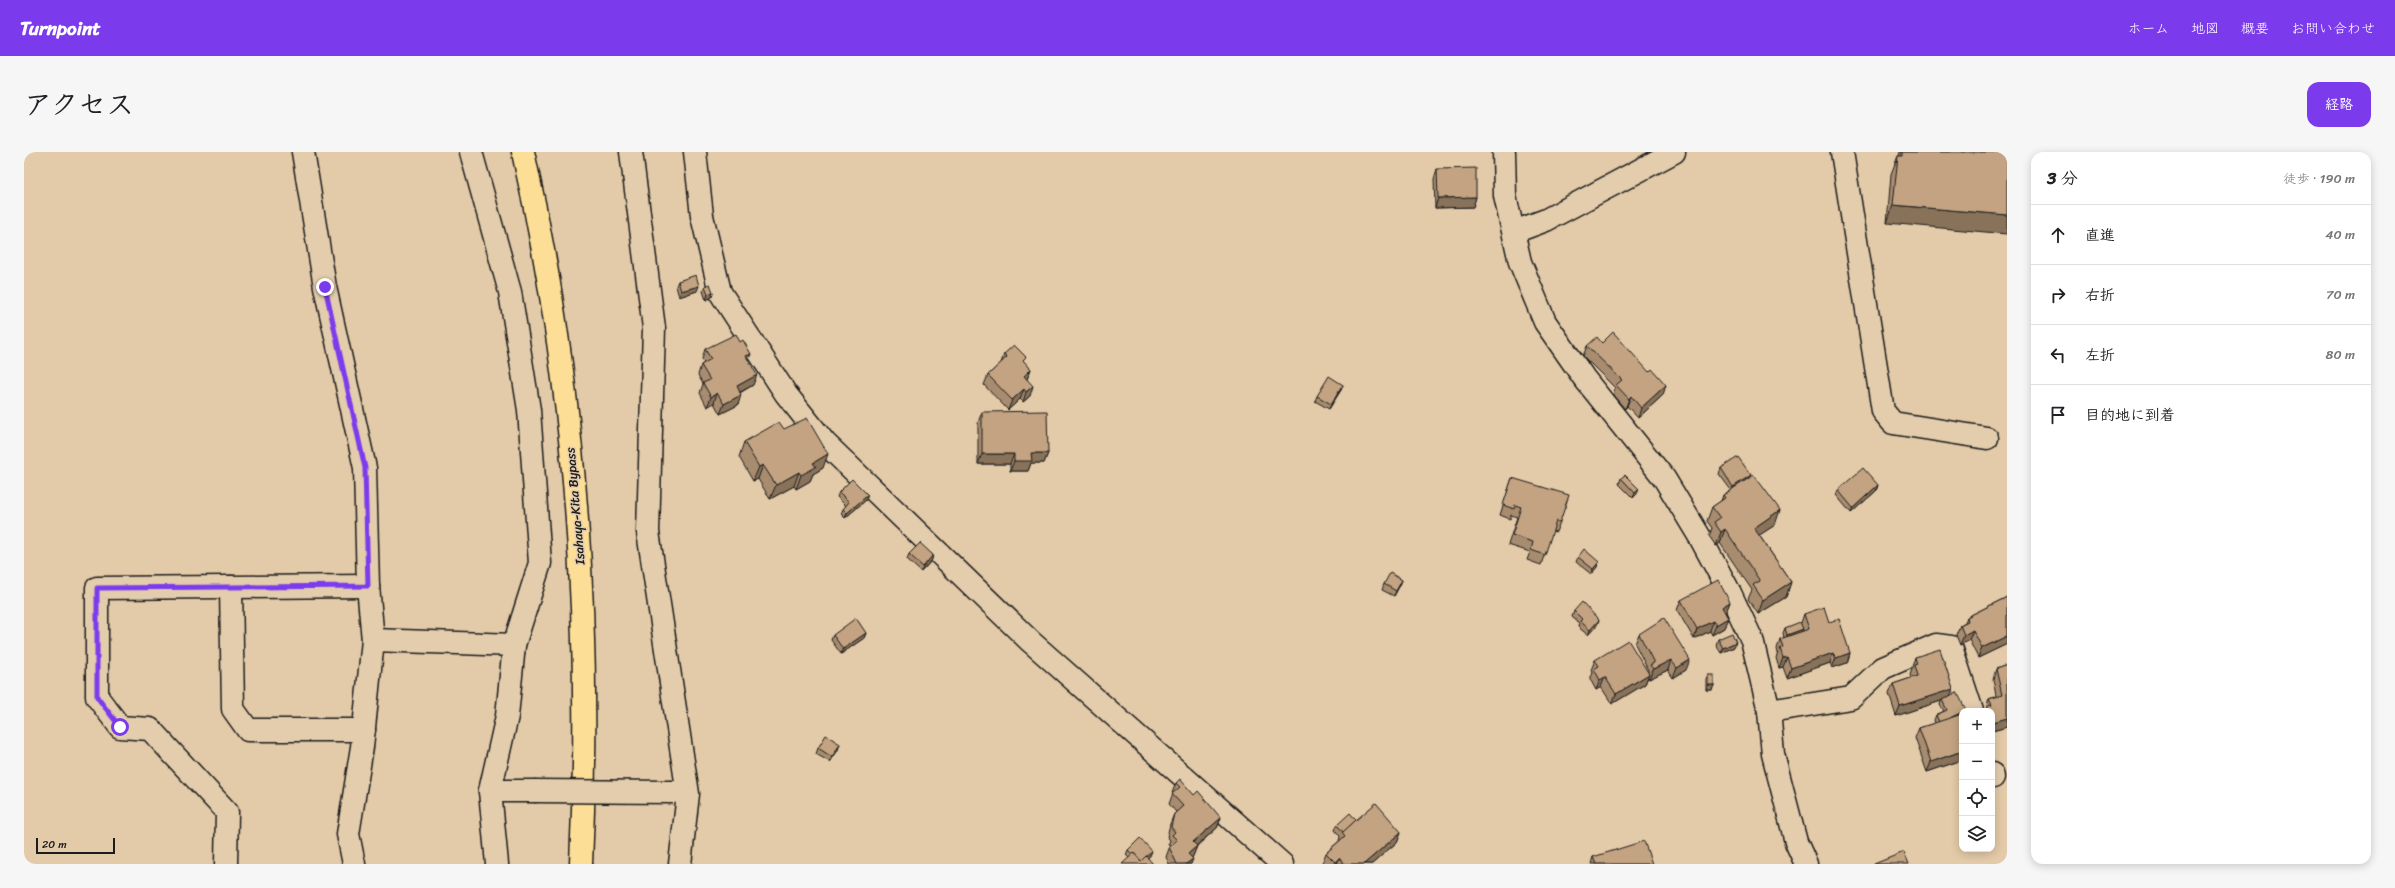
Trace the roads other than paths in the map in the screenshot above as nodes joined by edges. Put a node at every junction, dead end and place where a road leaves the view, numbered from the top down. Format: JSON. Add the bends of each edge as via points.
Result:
{"nodes":[{"id":1,"x":303,"y":152,"type":"edge"},
{"id":2,"x":471,"y":152,"type":"edge"},
{"id":3,"x":523,"y":152,"type":"edge"},
{"id":4,"x":631,"y":152,"type":"edge"},
{"id":5,"x":695,"y":152,"type":"edge"},
{"id":6,"x":1504,"y":152,"type":"edge"},
{"id":7,"x":1674,"y":152,"type":"edge"},
{"id":8,"x":1842,"y":152,"type":"edge"},
{"id":9,"x":1514,"y":232,"type":"junction"},
{"id":10,"x":1987,"y":438,"type":"dead end"},
{"id":11,"x":231,"y":586,"type":"junction"},
{"id":12,"x":368,"y":586,"type":"junction"},
{"id":13,"x":373,"y":640,"type":"junction"},
{"id":14,"x":514,"y":645,"type":"junction"},
{"id":15,"x":1971,"y":708,"type":"edge"},
{"id":16,"x":1769,"y":711,"type":"junction"},
{"id":17,"x":364,"y":730,"type":"junction"},
{"id":18,"x":490,"y":791,"type":"junction"},
{"id":19,"x":680,"y":793,"type":"junction"},
{"id":20,"x":226,"y":864,"type":"edge"},
{"id":21,"x":354,"y":864,"type":"edge"},
{"id":22,"x":497,"y":864,"type":"edge"},
{"id":23,"x":581,"y":864,"type":"edge"},
{"id":24,"x":680,"y":864,"type":"edge"},
{"id":25,"x":1282,"y":864,"type":"edge"},
{"id":26,"x":1806,"y":864,"type":"edge"}],
"edges":[{"from":1,"to":12,"type":"street","via":[[325,287],[365,468]]},
{"from":2,"to":14,"type":"street","via":[[510,292],[529,410],[540,562]]},
{"from":3,"to":23,"type":"highway","name":"Isahaya-Kita Bypass","via":[[539,220],[564,376],[580,560],[585,766]]},
{"from":4,"to":19,"type":"street","via":[[654,328],[648,532]]},
{"from":5,"to":25,"type":"street","via":[[702,216],[720,292],[786,394],[825,443],[1030,641]]},
{"from":6,"to":9,"type":"street","via":[[1505,196]]},
{"from":7,"to":9,"type":"street","via":[[1546,220]]},
{"from":8,"to":10,"type":"street","via":[[1883,411],[1893,424]]},
{"from":9,"to":16,"type":"street","via":[[1520,262],[1545,322],[1584,378],[1664,478],[1730,593],[1752,640]]},
{"from":11,"to":12,"type":"street"},
{"from":11,"to":17,"type":"street","via":[[233,709],[248,730]]},
{"from":11,"to":20,"type":"street","via":[[97,588],[97,697],[120,727],[150,729],[226,812]]},
{"from":12,"to":13,"type":"street"},
{"from":13,"to":14,"type":"street"},
{"from":13,"to":17,"type":"street"},
{"from":14,"to":18,"type":"street","via":[[507,716]]},
{"from":15,"to":16,"type":"street","via":[[1951,647],[1936,644],[1883,668],[1851,698]]},
{"from":16,"to":26,"type":"street","via":[[1773,754],[1796,842]]},
{"from":17,"to":21,"type":"street","via":[[348,834]]},
{"from":18,"to":19,"type":"street","bridge":true},
{"from":18,"to":22,"type":"street"},
{"from":19,"to":24,"type":"street"}]}
